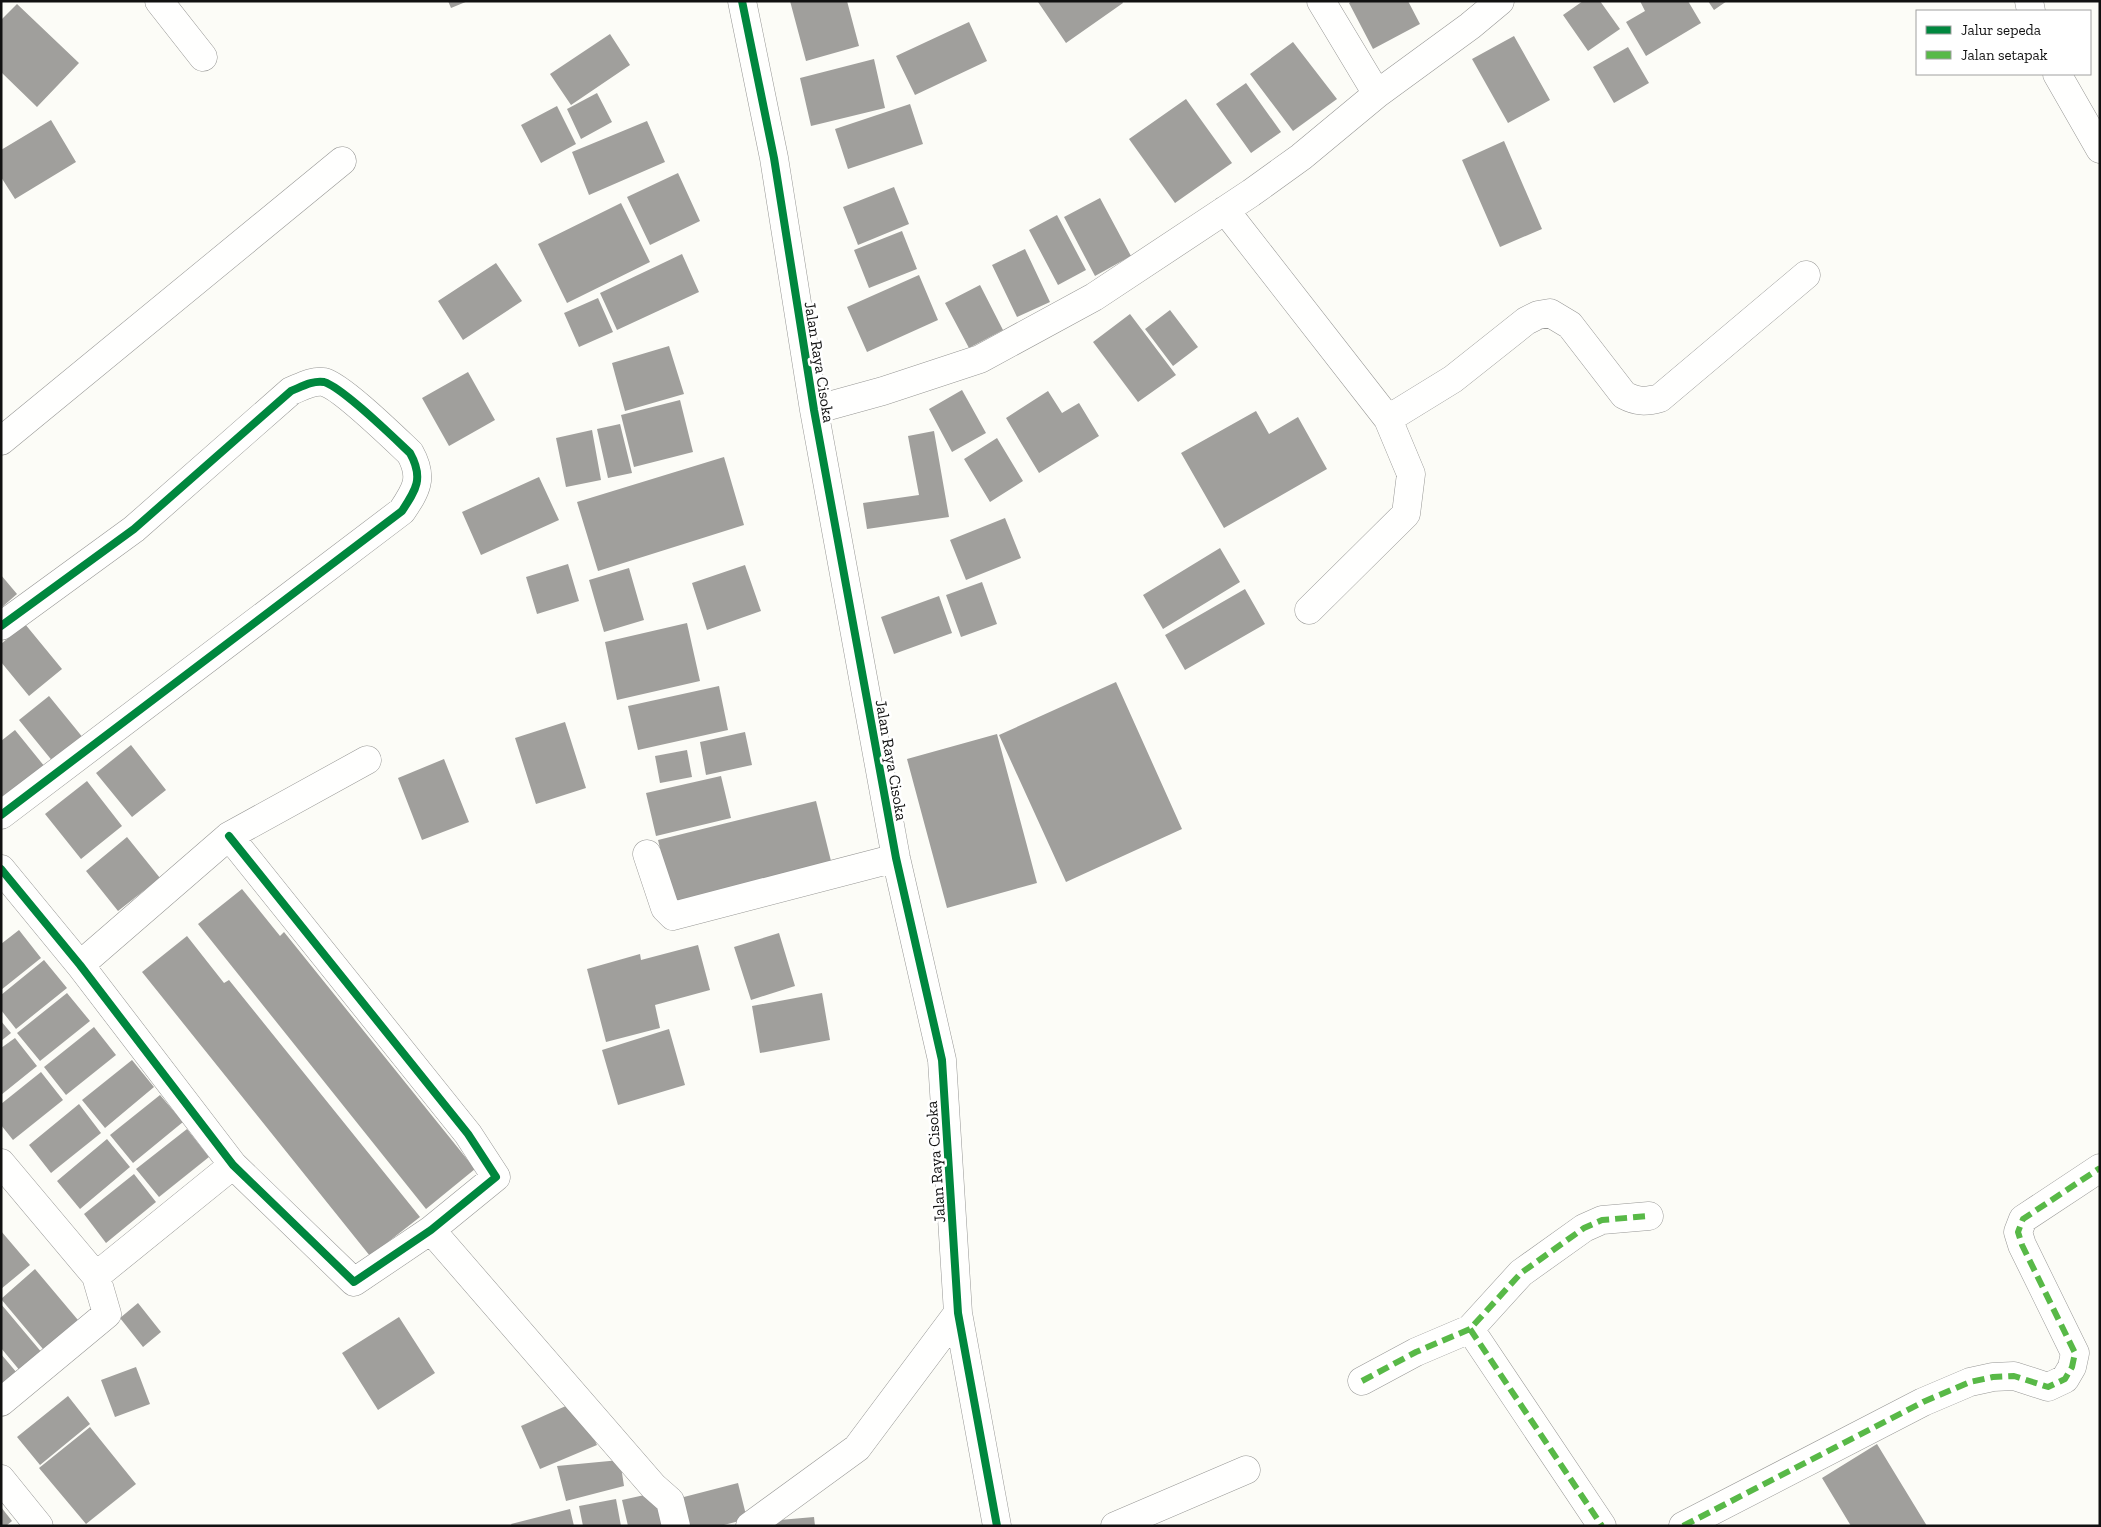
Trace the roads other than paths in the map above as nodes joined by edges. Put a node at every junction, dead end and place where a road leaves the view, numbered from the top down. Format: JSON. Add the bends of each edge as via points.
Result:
{"nodes":[{"id":1,"x":159,"y":1,"type":"edge"},
{"id":2,"x":742,"y":1,"type":"edge"},
{"id":3,"x":1322,"y":1,"type":"edge"},
{"id":4,"x":1500,"y":1,"type":"edge"},
{"id":5,"x":203,"y":57,"type":"dead end"},
{"id":6,"x":2058,"y":75,"type":"edge"},
{"id":7,"x":1377,"y":94,"type":"junction"},
{"id":8,"x":2100,"y":150,"type":"edge"},
{"id":9,"x":342,"y":161,"type":"dead end"},
{"id":10,"x":1226,"y":210,"type":"junction"},
{"id":11,"x":1806,"y":275,"type":"dead end"},
{"id":12,"x":814,"y":410,"type":"junction"},
{"id":13,"x":1388,"y":419,"type":"junction"},
{"id":14,"x":1,"y":440,"type":"edge"},
{"id":15,"x":1309,"y":610,"type":"dead end"},
{"id":16,"x":1,"y":626,"type":"edge"},
{"id":17,"x":367,"y":760,"type":"dead end"},
{"id":18,"x":1,"y":816,"type":"edge"},
{"id":19,"x":229,"y":836,"type":"junction"},
{"id":20,"x":647,"y":854,"type":"dead end"},
{"id":21,"x":896,"y":858,"type":"junction"},
{"id":22,"x":1,"y":869,"type":"edge"},
{"id":23,"x":80,"y":965,"type":"junction"},
{"id":24,"x":233,"y":1165,"type":"junction"},
{"id":25,"x":3,"y":1168,"type":"edge"},
{"id":26,"x":2100,"y":1168,"type":"edge"},
{"id":27,"x":1649,"y":1216,"type":"dead end"},
{"id":28,"x":431,"y":1230,"type":"junction"},
{"id":29,"x":96,"y":1276,"type":"junction"},
{"id":30,"x":958,"y":1313,"type":"junction"},
{"id":31,"x":1470,"y":1329,"type":"junction"},
{"id":32,"x":1362,"y":1381,"type":"dead end"},
{"id":33,"x":1,"y":1402,"type":"edge"},
{"id":34,"x":1246,"y":1470,"type":"dead end"},
{"id":35,"x":1,"y":1479,"type":"edge"},
{"id":36,"x":39,"y":1526,"type":"edge"},
{"id":37,"x":676,"y":1526,"type":"edge"},
{"id":38,"x":750,"y":1526,"type":"edge"},
{"id":39,"x":997,"y":1526,"type":"edge"},
{"id":40,"x":1115,"y":1526,"type":"edge"},
{"id":41,"x":1602,"y":1526,"type":"edge"},
{"id":42,"x":1683,"y":1526,"type":"edge"}],
"edges":[{"from":1,"to":5,"type":"street"},
{"from":2,"to":12,"type":"street","name":"Jalan Raya Cisoka","via":[[774,158]]},
{"from":3,"to":7,"type":"street"},
{"from":4,"to":7,"type":"street"},
{"from":6,"to":8,"type":"street"},
{"from":7,"to":10,"type":"street","via":[[1301,157]]},
{"from":9,"to":14,"type":"street"},
{"from":10,"to":12,"type":"street","via":[[1094,297],[980,359]]},
{"from":10,"to":13,"type":"street"},
{"from":11,"to":13,"type":"street","via":[[1660,398],[1634,400],[1624,395],[1570,325],[1550,313],[1526,321],[1453,379]]},
{"from":12,"to":21,"type":"street","name":"Jalan Raya Cisoka"},
{"from":13,"to":15,"type":"street","via":[[1411,474],[1406,514]]},
{"from":16,"to":18,"type":"street","via":[[134,529],[291,391],[309,383],[324,382],[338,389],[410,454],[417,466],[418,482],[402,511]]},
{"from":17,"to":19,"type":"street"},
{"from":19,"to":23,"type":"street"},
{"from":19,"to":28,"type":"street","via":[[468,1134],[496,1177]]},
{"from":20,"to":21,"type":"street","via":[[665,908],[673,916]]},
{"from":21,"to":30,"type":"street","name":"Jalan Raya Cisoka","via":[[942,1060]]},
{"from":22,"to":23,"type":"street"},
{"from":23,"to":24,"type":"street"},
{"from":24,"to":28,"type":"street","via":[[354,1282]]},
{"from":24,"to":29,"type":"street"},
{"from":25,"to":29,"type":"street"},
{"from":26,"to":42,"type":"street","via":[[2023,1220],[2018,1232],[2075,1353],[2065,1379],[2048,1386],[2014,1376],[1970,1382],[1923,1402]]},
{"from":27,"to":31,"type":"street","via":[[1602,1220],[1584,1228],[1520,1273]]},
{"from":28,"to":37,"type":"street","via":[[653,1486],[670,1501]]},
{"from":29,"to":33,"type":"street","via":[[107,1314]]},
{"from":30,"to":38,"type":"street","via":[[857,1448]]},
{"from":30,"to":39,"type":"street","name":"Jalan Raya Cisoka"},
{"from":31,"to":32,"type":"street","via":[[1401,1359]]},
{"from":31,"to":41,"type":"street"},
{"from":34,"to":40,"type":"street"},
{"from":35,"to":36,"type":"street"}]}
